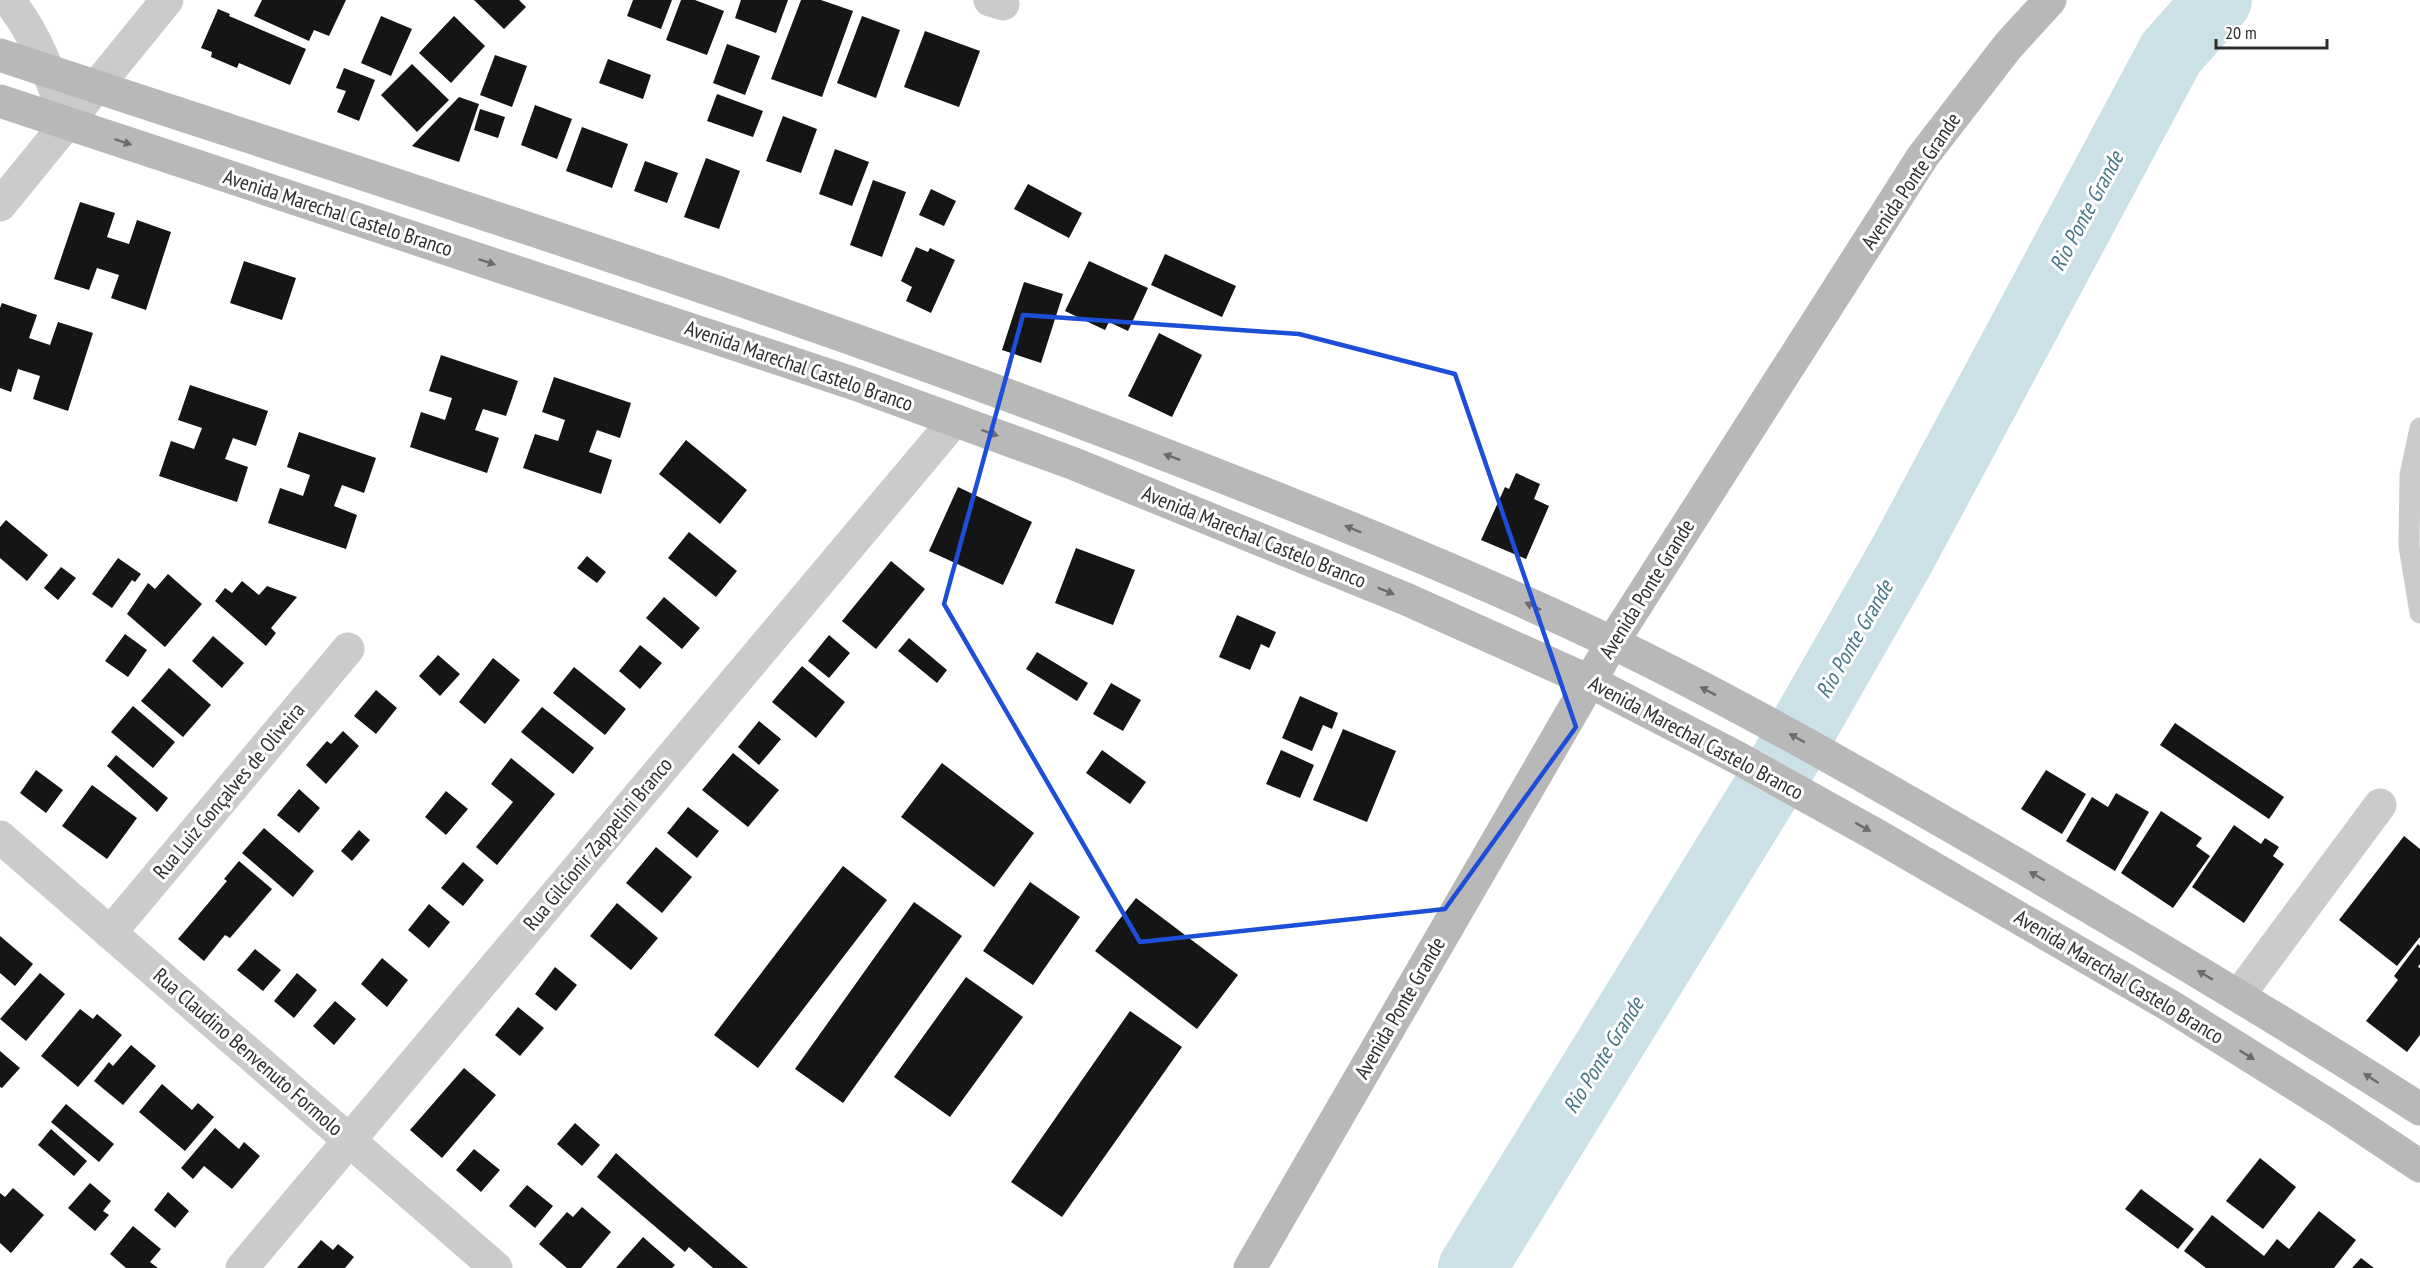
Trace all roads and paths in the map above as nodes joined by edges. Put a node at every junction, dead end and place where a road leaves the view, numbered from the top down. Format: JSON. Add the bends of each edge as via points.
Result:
{"nodes":[{"id":1,"x":8,"y":0,"type":"edge"},
{"id":2,"x":167,"y":0,"type":"edge"},
{"id":3,"x":2050,"y":0,"type":"edge"},
{"id":4,"x":0,"y":55,"type":"edge"},
{"id":5,"x":48,"y":71,"type":"junction"},
{"id":6,"x":97,"y":87,"type":"junction"},
{"id":7,"x":0,"y":101,"type":"edge"},
{"id":8,"x":67,"y":124,"type":"junction"},
{"id":9,"x":0,"y":205,"type":"edge"},
{"id":10,"x":1003,"y":392,"type":"junction"},
{"id":11,"x":955,"y":420,"type":"junction"},
{"id":12,"x":2420,"y":428,"type":"edge"},
{"id":13,"x":2420,"y":613,"type":"edge"},
{"id":14,"x":1612,"y":643,"type":"junction"},
{"id":15,"x":348,"y":650,"type":"dead end"},
{"id":16,"x":1589,"y":681,"type":"junction"},
{"id":17,"x":2380,"y":805,"type":"dead end"},
{"id":18,"x":0,"y":837,"type":"edge"},
{"id":19,"x":110,"y":933,"type":"junction"},
{"id":20,"x":2239,"y":995,"type":"junction"},
{"id":21,"x":2420,"y":1109,"type":"edge"},
{"id":22,"x":349,"y":1140,"type":"junction"},
{"id":23,"x":2420,"y":1166,"type":"edge"},
{"id":24,"x":242,"y":1268,"type":"edge"},
{"id":25,"x":496,"y":1268,"type":"edge"},
{"id":26,"x":1250,"y":1268,"type":"edge"}],
"edges":[{"from":1,"to":5,"type":"street","via":[[31,34]]},
{"from":2,"to":6,"type":"street"},
{"from":3,"to":14,"type":"street","name":"Avenida Ponte Grande","via":[[2008,46],[1923,156]]},
{"from":4,"to":5,"type":"street","name":"Avenida Marechal Castelo Branco"},
{"from":5,"to":6,"type":"street","name":"Avenida Marechal Castelo Branco"},
{"from":5,"to":8,"type":"street"},
{"from":6,"to":8,"type":"street"},
{"from":6,"to":10,"type":"street","name":"Avenida Marechal Castelo Branco","via":[[825,328]]},
{"from":7,"to":8,"type":"street","name":"Avenida Marechal Castelo Branco"},
{"from":8,"to":9,"type":"street"},
{"from":8,"to":11,"type":"street","name":"Avenida Marechal Castelo Branco","one_way":true},
{"from":10,"to":11,"type":"street"},
{"from":14,"to":10,"type":"street","name":"Avenida Marechal Castelo Branco","one_way":true,"via":[[1318,514]]},
{"from":11,"to":16,"type":"street","name":"Avenida Marechal Castelo Branco","one_way":true,"via":[[1252,535]]},
{"from":11,"to":22,"type":"street","name":"Rua Gilcionir Zappelini Branco"},
{"from":12,"to":13,"type":"lane","via":[[2410,475],[2409,546]]},
{"from":14,"to":16,"type":"street","name":"Avenida Ponte Grande"},
{"from":20,"to":14,"type":"street","name":"Avenida Marechal Castelo Branco","one_way":true,"via":[[1760,718]]},
{"from":15,"to":19,"type":"street","name":"Rua Luiz Gonçalves de Oliveira"},
{"from":16,"to":23,"type":"street","name":"Avenida Marechal Castelo Branco","one_way":true,"via":[[1736,757],[2031,924],[2172,1007]]},
{"from":16,"to":26,"type":"street","name":"Avenida Ponte Grande"},
{"from":17,"to":20,"type":"street"},
{"from":18,"to":19,"type":"street","name":"Rua Claudino Benvenuto Formolo"},
{"from":19,"to":22,"type":"street","name":"Rua Claudino Benvenuto Formolo"},
{"from":21,"to":20,"type":"street","name":"Avenida Marechal Castelo Branco","one_way":true},
{"from":22,"to":24,"type":"street","name":"Rua Gilcionir Zappelini Branco"},
{"from":22,"to":25,"type":"street","name":"Rua Claudino Benvenuto Formolo"}]}
